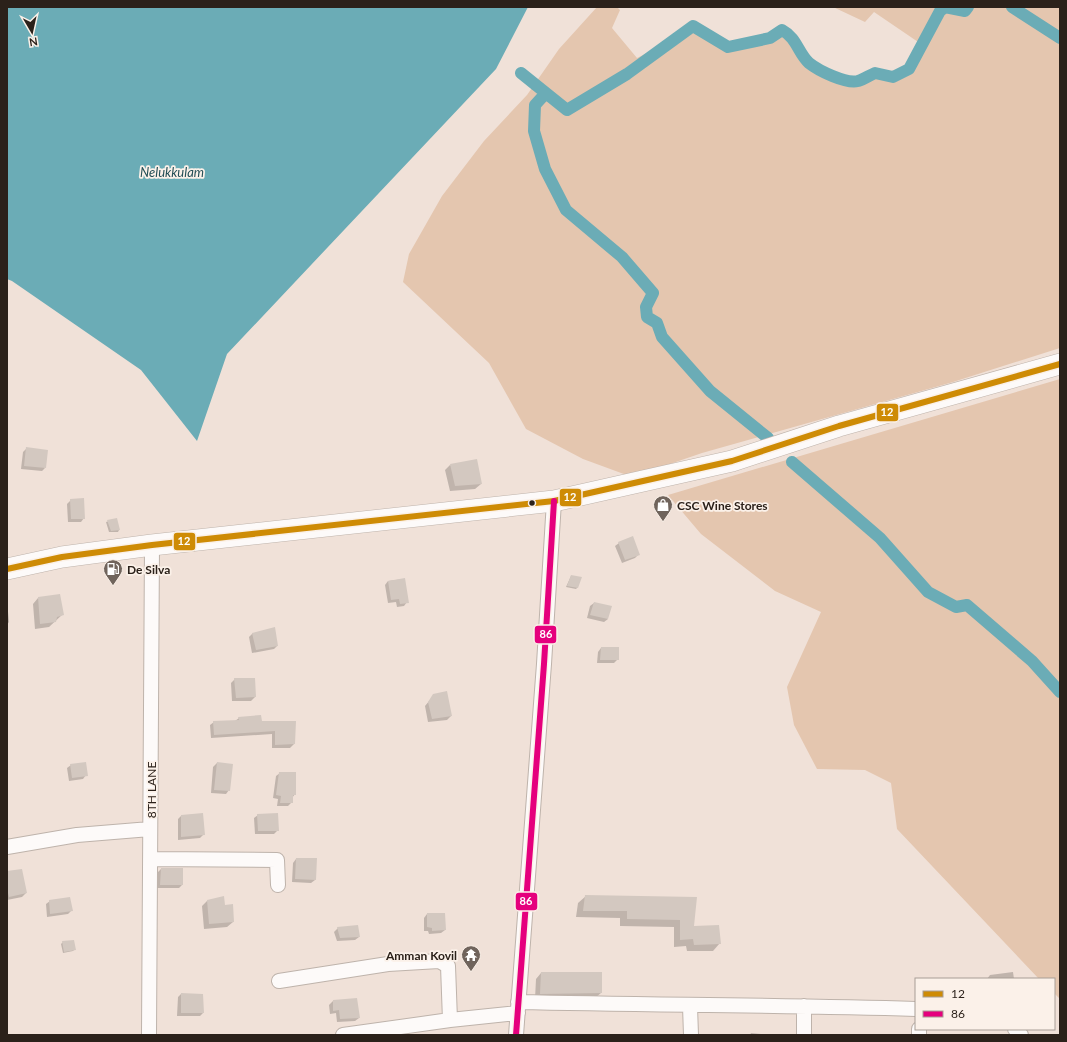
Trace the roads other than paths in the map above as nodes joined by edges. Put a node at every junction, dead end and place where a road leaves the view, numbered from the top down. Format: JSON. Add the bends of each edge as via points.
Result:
{"nodes":[{"id":1,"x":1060,"y":364,"type":"edge"},
{"id":2,"x":554,"y":501,"type":"junction"},
{"id":3,"x":152,"y":544,"type":"junction"},
{"id":4,"x":7,"y":569,"type":"edge"},
{"id":5,"x":150,"y":829,"type":"junction"},
{"id":6,"x":7,"y":847,"type":"edge"},
{"id":7,"x":150,"y":859,"type":"junction"},
{"id":8,"x":278,"y":884,"type":"dead end"},
{"id":9,"x":279,"y":981,"type":"dead end"},
{"id":10,"x":690,"y":1006,"type":"junction"},
{"id":11,"x":804,"y":1006,"type":"junction"},
{"id":12,"x":518,"y":1008,"type":"junction"},
{"id":13,"x":915,"y":1009,"type":"edge"},
{"id":14,"x":450,"y":1020,"type":"junction"},
{"id":15,"x":149,"y":1035,"type":"edge"},
{"id":16,"x":343,"y":1035,"type":"edge"},
{"id":17,"x":516,"y":1035,"type":"edge"},
{"id":18,"x":691,"y":1035,"type":"edge"},
{"id":19,"x":804,"y":1035,"type":"edge"}],
"edges":[{"from":1,"to":2,"type":"highway","via":[[839,426],[732,461]]},
{"from":2,"to":3,"type":"highway"},
{"from":2,"to":12,"type":"street"},
{"from":3,"to":4,"type":"highway","via":[[62,557]]},
{"from":3,"to":5,"type":"street","name":"8TH LANE"},
{"from":5,"to":6,"type":"street","via":[[77,835]]},
{"from":5,"to":7,"type":"street","name":"8TH LANE"},
{"from":7,"to":8,"type":"street","via":[[277,860]]},
{"from":7,"to":15,"type":"street","name":"8TH LANE"},
{"from":9,"to":14,"type":"street","via":[[388,964],[439,961],[448,966]]},
{"from":10,"to":11,"type":"street"},
{"from":10,"to":12,"type":"street"},
{"from":10,"to":18,"type":"street"},
{"from":11,"to":13,"type":"street"},
{"from":11,"to":19,"type":"street"},
{"from":12,"to":14,"type":"street"},
{"from":12,"to":17,"type":"street"},
{"from":14,"to":16,"type":"street"}]}
